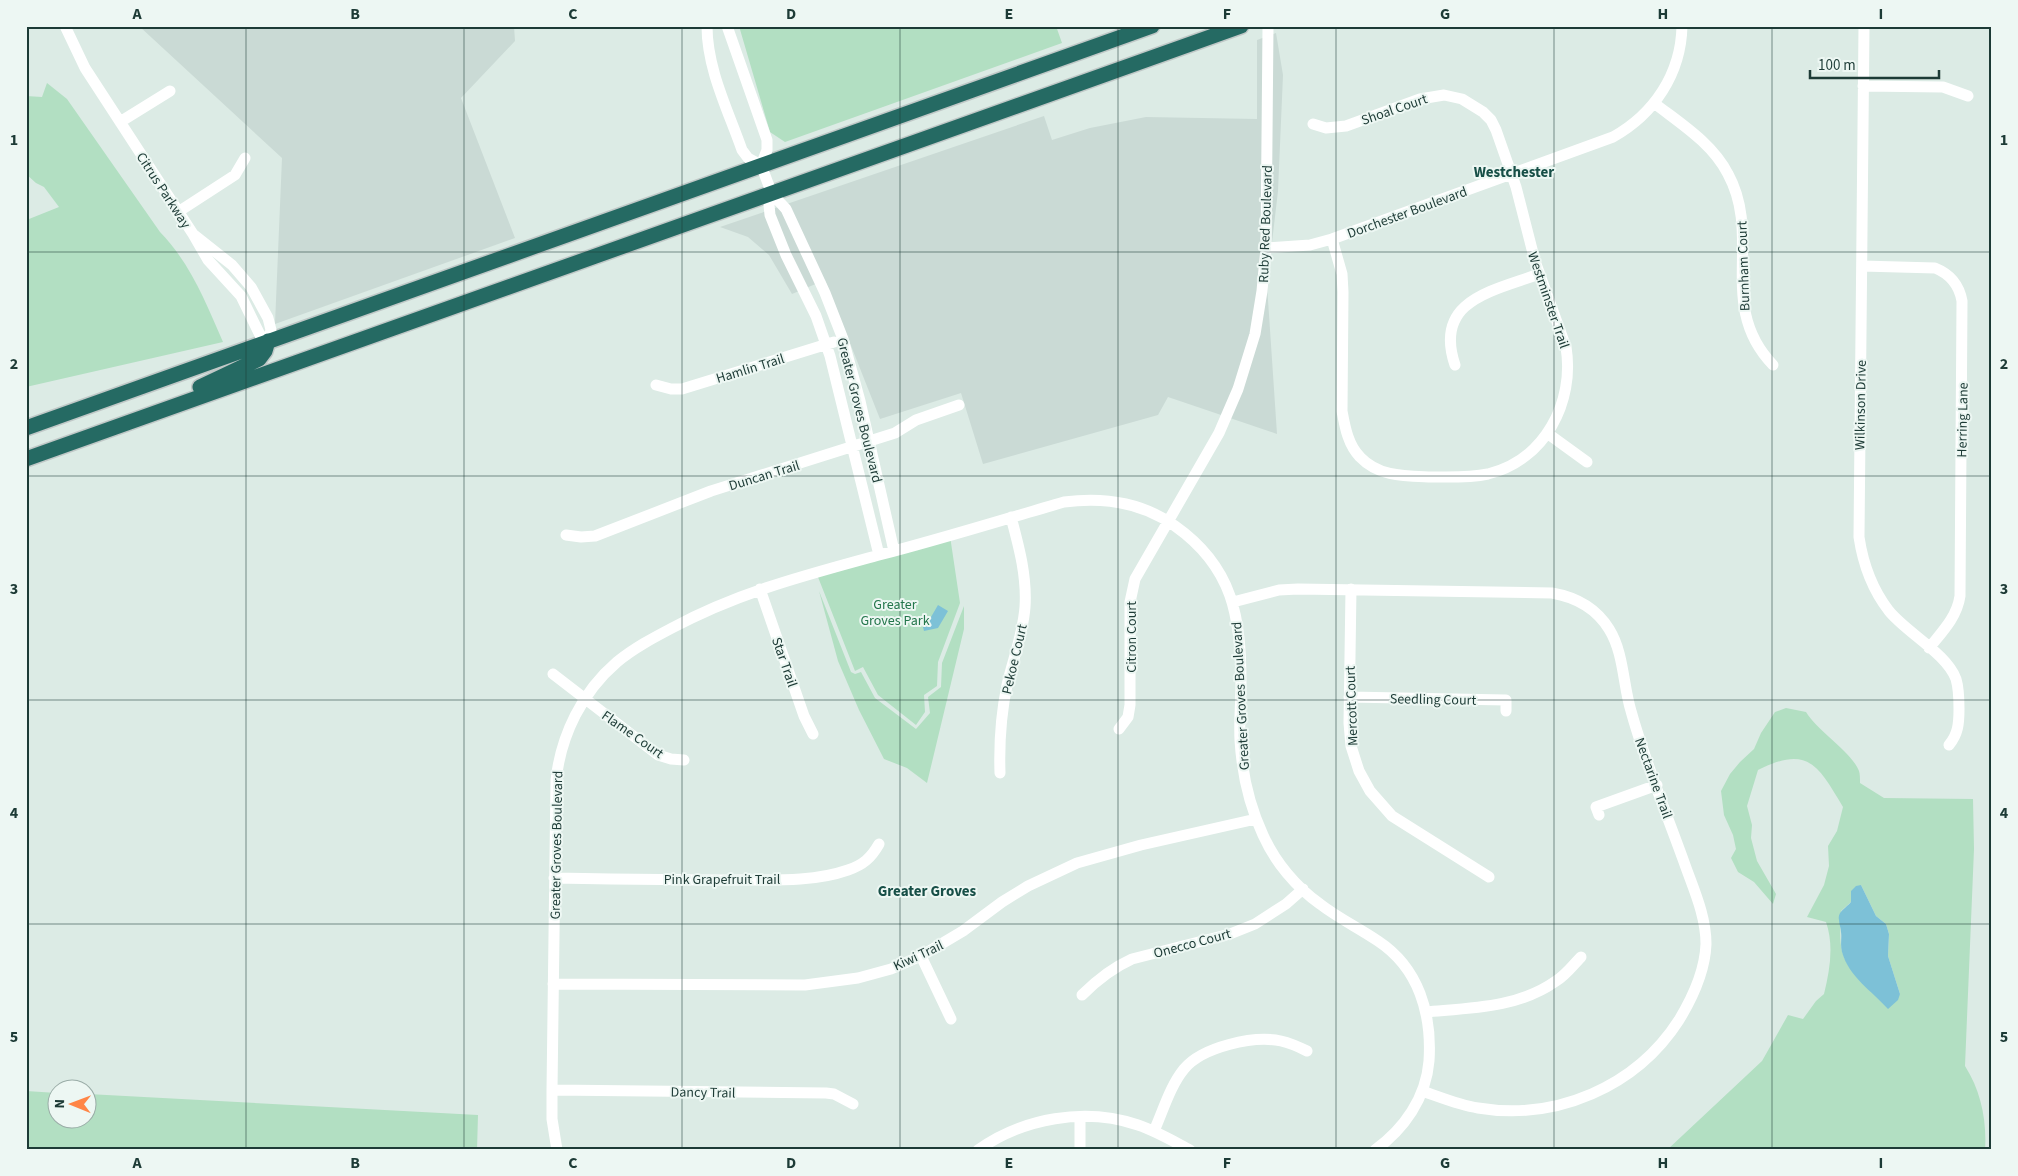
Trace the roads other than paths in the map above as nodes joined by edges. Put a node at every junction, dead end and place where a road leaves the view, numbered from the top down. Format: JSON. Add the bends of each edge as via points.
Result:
{"nodes":[{"id":1,"x":65,"y":26,"type":"edge"},
{"id":2,"x":706,"y":26,"type":"edge"},
{"id":3,"x":727,"y":26,"type":"edge"},
{"id":4,"x":1152,"y":26,"type":"edge"},
{"id":5,"x":1211,"y":26,"type":"edge"},
{"id":6,"x":1241,"y":26,"type":"edge"},
{"id":7,"x":1268,"y":26,"type":"edge"},
{"id":8,"x":1682,"y":26,"type":"edge"},
{"id":9,"x":1864,"y":26,"type":"edge"},
{"id":10,"x":1863,"y":86,"type":"junction"},
{"id":11,"x":1062,"y":90,"type":"junction"},
{"id":12,"x":170,"y":91,"type":"dead end"},
{"id":13,"x":1968,"y":96,"type":"dead end"},
{"id":14,"x":1654,"y":103,"type":"junction"},
{"id":15,"x":1474,"y":105,"type":"joint"},
{"id":16,"x":120,"y":122,"type":"junction"},
{"id":17,"x":1314,"y":124,"type":"dead end"},
{"id":18,"x":245,"y":158,"type":"dead end"},
{"id":19,"x":761,"y":165,"type":"junction"},
{"id":20,"x":1512,"y":175,"type":"junction"},
{"id":21,"x":772,"y":194,"type":"junction"},
{"id":22,"x":178,"y":212,"type":"junction"},
{"id":23,"x":193,"y":234,"type":"junction"},
{"id":24,"x":1332,"y":239,"type":"junction"},
{"id":25,"x":1266,"y":248,"type":"junction"},
{"id":26,"x":232,"y":265,"type":"junction"},
{"id":27,"x":1862,"y":266,"type":"junction"},
{"id":28,"x":1539,"y":274,"type":"junction"},
{"id":29,"x":223,"y":275,"type":"junction"},
{"id":30,"x":843,"y":339,"type":"junction"},
{"id":31,"x":268,"y":341,"type":"junction"},
{"id":32,"x":827,"y":344,"type":"junction"},
{"id":33,"x":1455,"y":365,"type":"dead end"},
{"id":34,"x":1773,"y":365,"type":"dead end"},
{"id":35,"x":656,"y":385,"type":"dead end"},
{"id":36,"x":959,"y":405,"type":"dead end"},
{"id":37,"x":26,"y":428,"type":"edge"},
{"id":38,"x":1547,"y":434,"type":"junction"},
{"id":39,"x":869,"y":442,"type":"junction"},
{"id":40,"x":853,"y":447,"type":"junction"},
{"id":41,"x":58,"y":448,"type":"junction"},
{"id":42,"x":26,"y":459,"type":"edge"},
{"id":43,"x":1587,"y":462,"type":"dead end"},
{"id":44,"x":1011,"y":517,"type":"junction"},
{"id":45,"x":1168,"y":521,"type":"junction"},
{"id":46,"x":566,"y":535,"type":"dead end"},
{"id":47,"x":894,"y":551,"type":"junction"},
{"id":48,"x":879,"y":555,"type":"junction"},
{"id":49,"x":760,"y":589,"type":"junction"},
{"id":50,"x":1351,"y":589,"type":"junction"},
{"id":51,"x":1233,"y":602,"type":"junction"},
{"id":52,"x":1929,"y":648,"type":"junction"},
{"id":53,"x":553,"y":674,"type":"dead end"},
{"id":54,"x":1350,"y":697,"type":"junction"},
{"id":55,"x":585,"y":699,"type":"junction"},
{"id":56,"x":1506,"y":711,"type":"dead end"},
{"id":57,"x":1119,"y":730,"type":"dead end"},
{"id":58,"x":812,"y":734,"type":"dead end"},
{"id":59,"x":1949,"y":746,"type":"dead end"},
{"id":60,"x":684,"y":760,"type":"dead end"},
{"id":61,"x":1000,"y":772,"type":"dead end"},
{"id":62,"x":1657,"y":785,"type":"junction"},
{"id":63,"x":1599,"y":816,"type":"dead end"},
{"id":64,"x":1256,"y":819,"type":"junction"},
{"id":65,"x":879,"y":844,"type":"dead end"},
{"id":66,"x":1489,"y":876,"type":"dead end"},
{"id":67,"x":554,"y":878,"type":"junction"},
{"id":68,"x":1303,"y":889,"type":"junction"},
{"id":69,"x":921,"y":956,"type":"junction"},
{"id":70,"x":1581,"y":957,"type":"dead end"},
{"id":71,"x":553,"y":984,"type":"junction"},
{"id":72,"x":1082,"y":995,"type":"dead end"},
{"id":73,"x":1426,"y":1012,"type":"junction"},
{"id":74,"x":951,"y":1020,"type":"dead end"},
{"id":75,"x":1307,"y":1051,"type":"dead end"},
{"id":76,"x":552,"y":1090,"type":"junction"},
{"id":77,"x":1422,"y":1091,"type":"junction"},
{"id":78,"x":852,"y":1104,"type":"dead end"},
{"id":79,"x":1080,"y":1117,"type":"junction"},
{"id":80,"x":1154,"y":1131,"type":"junction"},
{"id":81,"x":557,"y":1150,"type":"edge"},
{"id":82,"x":978,"y":1150,"type":"edge"},
{"id":83,"x":1080,"y":1150,"type":"edge"},
{"id":84,"x":1190,"y":1150,"type":"edge"},
{"id":85,"x":1375,"y":1150,"type":"edge"}],
"edges":[{"from":1,"to":16,"type":"street","name":"Citrus Parkway","via":[[85,68]]},
{"from":2,"to":19,"type":"street","via":[[712,66],[742,150],[748,158]]},
{"from":3,"to":19,"type":"street","via":[[767,140]]},
{"from":4,"to":19,"type":"highway"},
{"from":5,"to":11,"type":"highway","via":[[1075,76]]},
{"from":6,"to":11,"type":"highway"},
{"from":7,"to":25,"type":"street","name":"Ruby Red Boulevard"},
{"from":8,"to":14,"type":"street","name":"Dorchester Boulevard","via":[[1676,64]]},
{"from":9,"to":10,"type":"street","name":"Wilkinson Drive"},
{"from":10,"to":13,"type":"street","via":[[1943,87]]},
{"from":10,"to":27,"type":"street","name":"Wilkinson Drive"},
{"from":11,"to":21,"type":"highway"},
{"from":12,"to":16,"type":"street"},
{"from":14,"to":20,"type":"street","name":"Dorchester Boulevard","via":[[1634,124],[1613,137]]},
{"from":14,"to":34,"type":"street","name":"Burnham Court","via":[[1708,146],[1732,181],[1742,220],[1743,312],[1753,337]]},
{"from":15,"to":17,"type":"street","name":"Shoal Court","via":[[1453,96],[1432,96],[1346,126],[1326,128]]},
{"from":15,"to":20,"type":"street","name":"Westminster Trail","via":[[1491,120]]},
{"from":16,"to":22,"type":"street","name":"Citrus Parkway"},
{"from":18,"to":22,"type":"street","via":[[235,175]]},
{"from":19,"to":21,"type":"street","name":"Greater Groves Boulevard"},
{"from":19,"to":31,"type":"highway"},
{"from":20,"to":24,"type":"street","name":"Dorchester Boulevard"},
{"from":20,"to":28,"type":"street","name":"Westminster Trail"},
{"from":21,"to":30,"type":"street","name":"Greater Groves Boulevard","via":[[786,210]]},
{"from":21,"to":32,"type":"street","name":"Greater Groves Boulevard","via":[[770,215]]},
{"from":21,"to":41,"type":"highway"},
{"from":22,"to":23,"type":"street","name":"Citrus Parkway"},
{"from":23,"to":26,"type":"street","name":"Citrus Parkway"},
{"from":23,"to":29,"type":"street","via":[[208,260]]},
{"from":24,"to":25,"type":"street","name":"Dorchester Boulevard","via":[[1310,245]]},
{"from":24,"to":38,"type":"street","name":"Westminster Trail","via":[[1342,274],[1342,411],[1350,442],[1359,456],[1376,468],[1399,476],[1475,476],[1518,461]]},
{"from":25,"to":45,"type":"street","name":"Ruby Red Boulevard","via":[[1255,334],[1238,389],[1219,433]]},
{"from":26,"to":29,"type":"street"},
{"from":26,"to":31,"type":"street","name":"Citrus Parkway","via":[[251,287],[268,318],[271,330]]},
{"from":27,"to":52,"type":"street","name":"Wilkinson Drive","via":[[1858,518],[1861,547],[1868,574],[1883,603],[1898,622]]},
{"from":27,"to":52,"type":"street","name":"Herring Lane","via":[[1935,268],[1954,280],[1962,300],[1960,596],[1952,619]]},
{"from":28,"to":33,"type":"street","via":[[1481,295],[1462,308],[1454,319],[1450,338]]},
{"from":28,"to":38,"type":"street","name":"Westminster Trail","via":[[1568,360],[1564,402]]},
{"from":29,"to":31,"type":"street","via":[[241,296],[260,335]]},
{"from":30,"to":32,"type":"street","name":"Hamlin Trail"},
{"from":30,"to":39,"type":"street","name":"Greater Groves Boulevard"},
{"from":31,"to":37,"type":"highway"},
{"from":31,"to":41,"type":"highway","via":[[263,355],[254,361],[202,387],[77,430]]},
{"from":32,"to":35,"type":"street","name":"Hamlin Trail","via":[[682,389]]},
{"from":32,"to":40,"type":"street","name":"Greater Groves Boulevard"},
{"from":36,"to":39,"type":"street","name":"Duncan Trail"},
{"from":38,"to":43,"type":"street"},
{"from":39,"to":40,"type":"street","name":"Duncan Trail"},
{"from":39,"to":47,"type":"street","name":"Greater Groves Boulevard"},
{"from":40,"to":46,"type":"street","name":"Duncan Trail","via":[[711,491],[595,536]]},
{"from":40,"to":48,"type":"street","name":"Greater Groves Boulevard"},
{"from":41,"to":42,"type":"highway"},
{"from":44,"to":45,"type":"street","name":"Greater Groves Boulevard","via":[[1064,502],[1102,499],[1121,502]]},
{"from":44,"to":47,"type":"street","name":"Greater Groves Boulevard"},
{"from":44,"to":61,"type":"street","name":"Pekoe Court","via":[[1023,564],[1025,606],[1020,641],[1003,706]]},
{"from":45,"to":51,"type":"street","name":"Greater Groves Boulevard","via":[[1206,554]]},
{"from":45,"to":57,"type":"street","name":"Citron Court","via":[[1133,587],[1130,602],[1130,705],[1128,717]]},
{"from":47,"to":48,"type":"street","name":"Greater Groves Boulevard"},
{"from":48,"to":49,"type":"street","name":"Greater Groves Boulevard"},
{"from":49,"to":55,"type":"street","name":"Greater Groves Boulevard","via":[[688,619],[631,651],[606,673]]},
{"from":49,"to":58,"type":"street","name":"Star Trail"},
{"from":50,"to":51,"type":"street","name":"Nectarine Trail","via":[[1279,590]]},
{"from":50,"to":54,"type":"street","name":"Mercott Court"},
{"from":50,"to":62,"type":"street","name":"Nectarine Trail","via":[[1552,593],[1584,604],[1601,619],[1613,636],[1631,712]]},
{"from":51,"to":64,"type":"street","name":"Greater Groves Boulevard","via":[[1240,643],[1242,762]]},
{"from":52,"to":59,"type":"street","name":"Wilkinson Drive","via":[[1946,663],[1958,686],[1958,729]]},
{"from":53,"to":55,"type":"street","name":"Flame Court"},
{"from":54,"to":56,"type":"street","name":"Seedling Court","via":[[1506,700]]},
{"from":54,"to":66,"type":"street","name":"Mercott Court","via":[[1351,746],[1370,791],[1399,821]]},
{"from":55,"to":60,"type":"street","name":"Flame Court","via":[[658,755]]},
{"from":55,"to":67,"type":"street","name":"Greater Groves Boulevard","via":[[566,736],[557,771]]},
{"from":62,"to":63,"type":"street","via":[[1596,807]]},
{"from":62,"to":77,"type":"street","name":"Nectarine Trail","via":[[1700,905],[1706,942],[1696,987],[1661,1044],[1635,1069],[1608,1087],[1558,1106],[1494,1110],[1459,1104]]},
{"from":64,"to":68,"type":"street","name":"Greater Groves Boulevard","via":[[1273,854]]},
{"from":64,"to":69,"type":"street","name":"Kiwi Trail","via":[[1077,863],[1028,886],[964,932]]},
{"from":65,"to":67,"type":"street","name":"Pink Grapefruit Trail","via":[[872,856],[860,866],[809,877],[726,880]]},
{"from":67,"to":71,"type":"street","name":"Greater Groves Boulevard"},
{"from":68,"to":72,"type":"street","name":"Onecco Court","via":[[1255,924],[1119,965]]},
{"from":68,"to":73,"type":"street","name":"Greater Groves Boulevard","via":[[1388,949],[1419,988]]},
{"from":69,"to":71,"type":"street","name":"Kiwi Trail","via":[[858,978],[805,985]]},
{"from":69,"to":74,"type":"street"},
{"from":70,"to":73,"type":"street","via":[[1556,981],[1524,998],[1488,1007]]},
{"from":71,"to":76,"type":"street","name":"Greater Groves Boulevard"},
{"from":73,"to":77,"type":"street","name":"Greater Groves Boulevard","via":[[1430,1048]]},
{"from":75,"to":80,"type":"street","via":[[1290,1043],[1269,1040],[1224,1046],[1202,1054],[1179,1075]]},
{"from":76,"to":78,"type":"street","name":"Dancy Trail","via":[[826,1093]]},
{"from":76,"to":81,"type":"street","name":"Greater Groves Boulevard"},
{"from":77,"to":85,"type":"street","name":"Greater Groves Boulevard","via":[[1408,1118]]},
{"from":79,"to":80,"type":"street","via":[[1129,1122]]},
{"from":79,"to":82,"type":"street","via":[[1018,1127]]},
{"from":79,"to":83,"type":"street"},
{"from":80,"to":84,"type":"street"}]}
